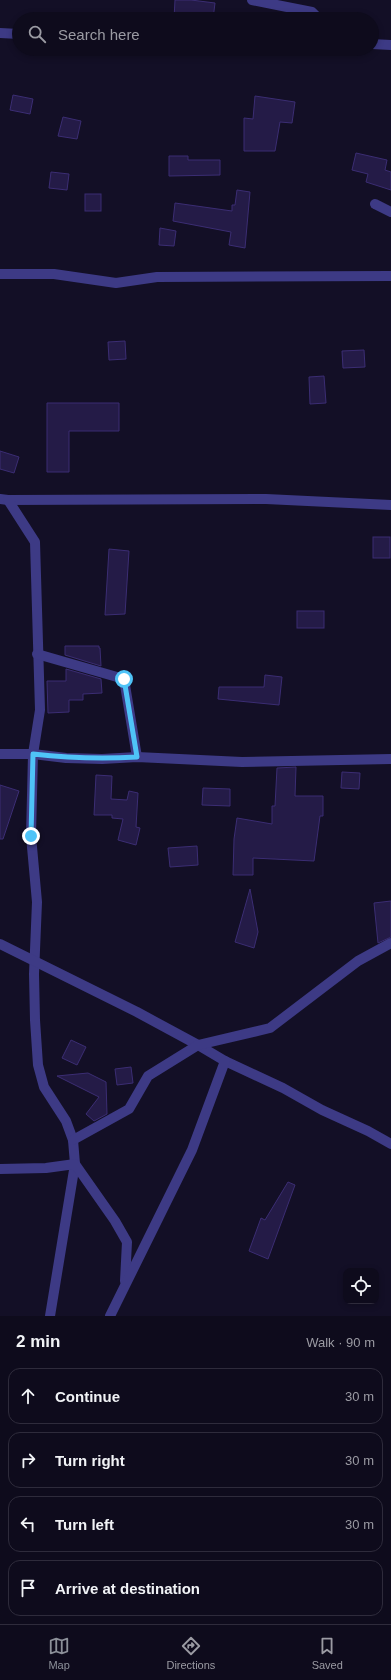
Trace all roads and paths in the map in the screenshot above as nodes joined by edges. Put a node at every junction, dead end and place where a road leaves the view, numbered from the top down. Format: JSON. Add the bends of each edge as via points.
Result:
{"nodes":[{"id":1,"x":252,"y":0,"type":"edge"},
{"id":2,"x":312,"y":12,"type":"edge"},
{"id":3,"x":0,"y":33,"type":"edge"},
{"id":4,"x":12,"y":34,"type":"edge"},
{"id":5,"x":379,"y":44,"type":"edge"},
{"id":6,"x":391,"y":45,"type":"edge"},
{"id":7,"x":375,"y":204,"type":"dead end"},
{"id":8,"x":391,"y":212,"type":"edge"},
{"id":9,"x":0,"y":274,"type":"edge"},
{"id":10,"x":391,"y":276,"type":"edge"},
{"id":11,"x":4,"y":500,"type":"edge"},
{"id":12,"x":391,"y":505,"type":"edge"},
{"id":13,"x":37,"y":654,"type":"junction"},
{"id":14,"x":0,"y":754,"type":"edge"},
{"id":15,"x":33,"y":754,"type":"junction"},
{"id":16,"x":137,"y":757,"type":"junction"},
{"id":17,"x":391,"y":760,"type":"edge"},
{"id":18,"x":391,"y":943,"type":"edge"},
{"id":19,"x":0,"y":944,"type":"edge"},
{"id":20,"x":35,"y":962,"type":"junction"},
{"id":21,"x":198,"y":1045,"type":"junction"},
{"id":22,"x":225,"y":1061,"type":"junction"},
{"id":23,"x":73,"y":1140,"type":"junction"},
{"id":24,"x":391,"y":1144,"type":"edge"},
{"id":25,"x":75,"y":1164,"type":"junction"},
{"id":26,"x":0,"y":1169,"type":"edge"},
{"id":27,"x":124,"y":1285,"type":"junction"},
{"id":28,"x":50,"y":1316,"type":"edge"},
{"id":29,"x":110,"y":1316,"type":"edge"}],
"edges":[{"from":1,"to":2,"type":"street"},
{"from":3,"to":4,"type":"street"},
{"from":5,"to":6,"type":"street"},
{"from":7,"to":8,"type":"street"},
{"from":9,"to":10,"type":"street","via":[[54,274],[116,283],[157,277]]},
{"from":11,"to":12,"type":"street","via":[[266,499]]},
{"from":11,"to":13,"type":"street","via":[[35,542]]},
{"from":13,"to":15,"type":"street","via":[[40,710]]},
{"from":13,"to":16,"type":"street","via":[[124,679]]},
{"from":14,"to":15,"type":"street"},
{"from":15,"to":16,"type":"street","via":[[95,759]]},
{"from":15,"to":20,"type":"street","via":[[31,836],[37,902]]},
{"from":16,"to":17,"type":"street","via":[[242,762]]},
{"from":18,"to":21,"type":"street","via":[[358,961],[270,1028]]},
{"from":19,"to":20,"type":"street"},
{"from":20,"to":21,"type":"street"},
{"from":20,"to":23,"type":"street","via":[[38,1065],[44,1087],[66,1121]]},
{"from":21,"to":22,"type":"street"},
{"from":21,"to":23,"type":"street","via":[[148,1076],[129,1109]]},
{"from":22,"to":24,"type":"street"},
{"from":22,"to":27,"type":"street","via":[[192,1150]]},
{"from":23,"to":25,"type":"street"},
{"from":25,"to":26,"type":"street","via":[[46,1168]]},
{"from":25,"to":27,"type":"street","via":[[127,1242]]},
{"from":25,"to":28,"type":"street"},
{"from":27,"to":29,"type":"street"}]}
